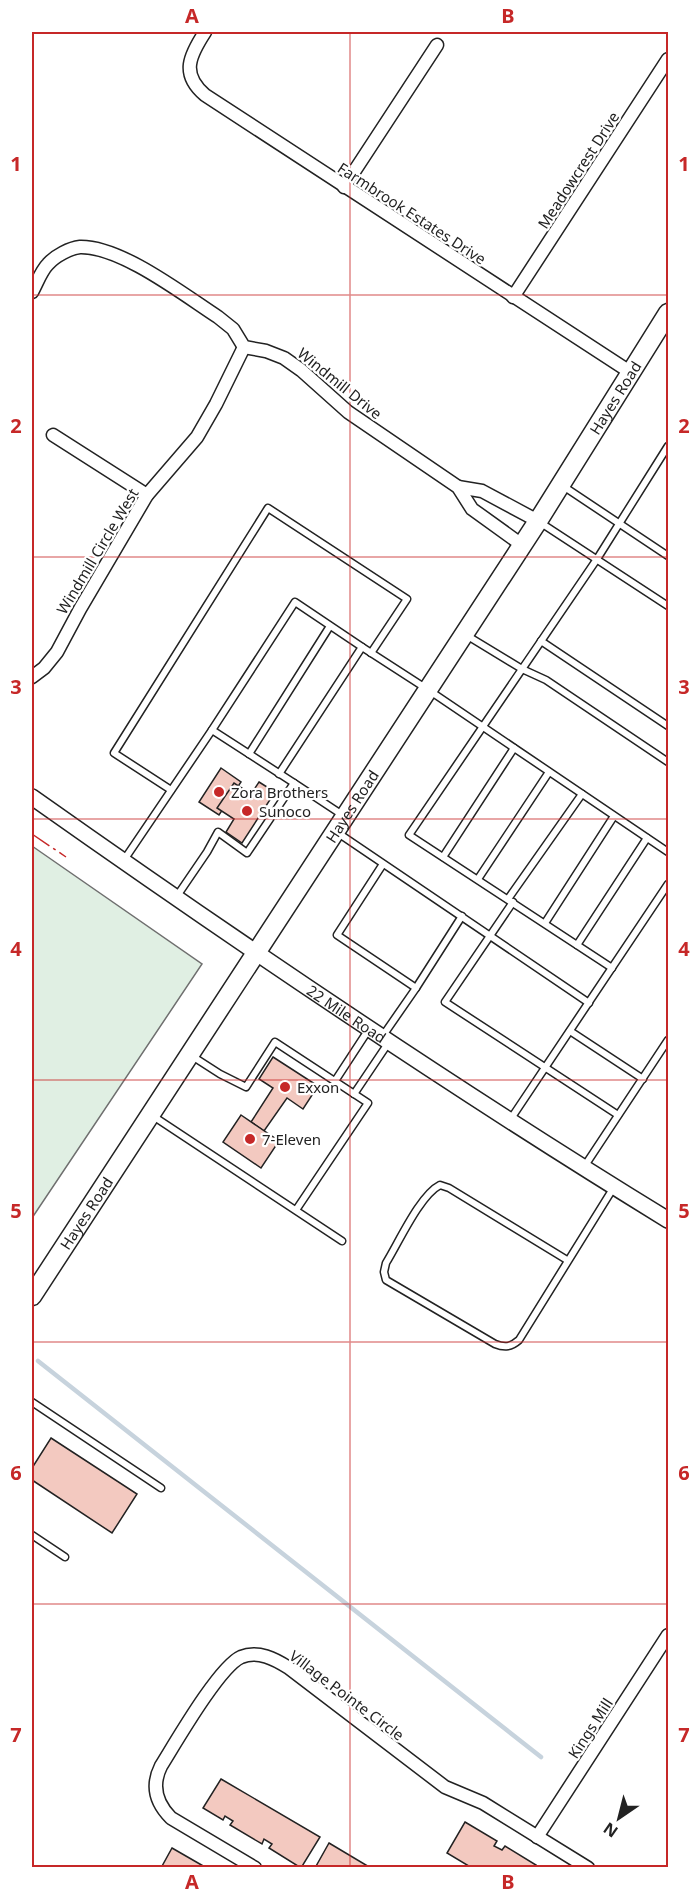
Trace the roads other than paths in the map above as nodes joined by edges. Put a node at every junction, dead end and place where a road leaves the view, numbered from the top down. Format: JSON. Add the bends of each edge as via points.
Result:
{"nodes":[{"id":1,"x":205,"y":32,"type":"edge"},
{"id":2,"x":436,"y":45,"type":"dead end"},
{"id":3,"x":669,"y":59,"type":"edge"},
{"id":4,"x":344,"y":187,"type":"junction"},
{"id":5,"x":32,"y":292,"type":"edge"},
{"id":6,"x":513,"y":297,"type":"junction"},
{"id":7,"x":669,"y":314,"type":"edge"},
{"id":8,"x":244,"y":347,"type":"junction"},
{"id":9,"x":630,"y":372,"type":"junction"},
{"id":10,"x":53,"y":435,"type":"dead end"},
{"id":11,"x":669,"y":446,"type":"edge"},
{"id":12,"x":560,"y":484,"type":"junction"},
{"id":13,"x":458,"y":487,"type":"junction"},
{"id":14,"x":147,"y":495,"type":"junction"},
{"id":15,"x":538,"y":521,"type":"junction"},
{"id":16,"x":619,"y":524,"type":"junction"},
{"id":17,"x":522,"y":545,"type":"junction"},
{"id":18,"x":669,"y":556,"type":"edge"},
{"id":19,"x":597,"y":559,"type":"junction"},
{"id":20,"x":669,"y":606,"type":"edge"},
{"id":21,"x":330,"y":626,"type":"junction"},
{"id":22,"x":463,"y":633,"type":"junction"},
{"id":23,"x":541,"y":641,"type":"junction"},
{"id":24,"x":362,"y":647,"type":"junction"},
{"id":25,"x":371,"y":653,"type":"junction"},
{"id":26,"x":522,"y":669,"type":"junction"},
{"id":27,"x":32,"y":677,"type":"edge"},
{"id":28,"x":427,"y":689,"type":"junction"},
{"id":29,"x":482,"y":726,"type":"junction"},
{"id":30,"x":669,"y":726,"type":"edge"},
{"id":31,"x":212,"y":729,"type":"junction"},
{"id":32,"x":514,"y":748,"type":"junction"},
{"id":33,"x":249,"y":754,"type":"junction"},
{"id":34,"x":669,"y":762,"type":"edge"},
{"id":35,"x":549,"y":772,"type":"junction"},
{"id":36,"x":279,"y":774,"type":"junction"},
{"id":37,"x":294,"y":783,"type":"junction"},
{"id":38,"x":171,"y":790,"type":"junction"},
{"id":39,"x":582,"y":794,"type":"junction"},
{"id":40,"x":32,"y":797,"type":"edge"},
{"id":41,"x":614,"y":816,"type":"junction"},
{"id":42,"x":340,"y":824,"type":"junction"},
{"id":43,"x":647,"y":838,"type":"junction"},
{"id":44,"x":669,"y":852,"type":"edge"},
{"id":45,"x":443,"y":857,"type":"junction"},
{"id":46,"x":124,"y":861,"type":"junction"},
{"id":47,"x":383,"y":864,"type":"junction"},
{"id":48,"x":478,"y":879,"type":"junction"},
{"id":49,"x":669,"y":884,"type":"edge"},
{"id":50,"x":176,"y":897,"type":"junction"},
{"id":51,"x":510,"y":901,"type":"junction"},
{"id":52,"x":462,"y":916,"type":"junction"},
{"id":53,"x":545,"y":923,"type":"junction"},
{"id":54,"x":490,"y":935,"type":"junction"},
{"id":55,"x":577,"y":945,"type":"junction"},
{"id":56,"x":256,"y":951,"type":"junction"},
{"id":57,"x":612,"y":968,"type":"junction"},
{"id":58,"x":416,"y":988,"type":"junction"},
{"id":59,"x":589,"y":1002,"type":"junction"},
{"id":60,"x":570,"y":1031,"type":"junction"},
{"id":61,"x":380,"y":1036,"type":"junction"},
{"id":62,"x":669,"y":1040,"type":"edge"},
{"id":63,"x":189,"y":1054,"type":"junction"},
{"id":64,"x":546,"y":1066,"type":"junction"},
{"id":65,"x":642,"y":1079,"type":"junction"},
{"id":66,"x":334,"y":1081,"type":"junction"},
{"id":67,"x":354,"y":1094,"type":"junction"},
{"id":68,"x":150,"y":1114,"type":"junction"},
{"id":69,"x":618,"y":1115,"type":"junction"},
{"id":70,"x":509,"y":1121,"type":"junction"},
{"id":71,"x":584,"y":1167,"type":"junction"},
{"id":72,"x":614,"y":1186,"type":"junction"},
{"id":73,"x":296,"y":1210,"type":"junction"},
{"id":74,"x":669,"y":1220,"type":"edge"},
{"id":75,"x":342,"y":1241,"type":"dead end"},
{"id":76,"x":567,"y":1260,"type":"junction"},
{"id":77,"x":32,"y":1296,"type":"edge"},
{"id":78,"x":32,"y":1402,"type":"edge"},
{"id":79,"x":161,"y":1488,"type":"dead end"},
{"id":80,"x":32,"y":1535,"type":"edge"},
{"id":81,"x":65,"y":1557,"type":"dead end"},
{"id":82,"x":669,"y":1635,"type":"edge"},
{"id":83,"x":537,"y":1837,"type":"junction"},
{"id":84,"x":255,"y":1868,"type":"edge"},
{"id":85,"x":588,"y":1868,"type":"edge"}],
"edges":[{"from":1,"to":4,"type":"street","name":"Farmbrook Estates Drive","via":[[193,52],[189,70],[197,89]]},
{"from":2,"to":4,"type":"street"},
{"from":3,"to":6,"type":"street","name":"Meadowcrest Drive"},
{"from":4,"to":6,"type":"street","name":"Farmbrook Estates Drive"},
{"from":5,"to":8,"type":"street","via":[[48,264],[61,254],[78,247],[95,248],[115,254],[218,317],[233,329]]},
{"from":6,"to":9,"type":"street","name":"Farmbrook Estates Drive"},
{"from":7,"to":9,"type":"main road","name":"Hayes Road"},
{"from":8,"to":13,"type":"street","name":"Windmill Drive","via":[[284,358],[348,411]]},
{"from":8,"to":14,"type":"street","name":"Windmill Circle West","via":[[197,437]]},
{"from":9,"to":12,"type":"main road","name":"Hayes Road"},
{"from":10,"to":14,"type":"street"},
{"from":11,"to":16,"type":"lane"},
{"from":12,"to":15,"type":"main road","name":"Hayes Road"},
{"from":12,"to":16,"type":"lane"},
{"from":13,"to":15,"type":"street","name":"Windmill Drive","via":[[482,491]]},
{"from":13,"to":17,"type":"street","name":"Windmill Drive","via":[[472,508]]},
{"from":14,"to":27,"type":"street","name":"Windmill Circle West","via":[[57,652]]},
{"from":15,"to":17,"type":"main road","name":"Hayes Road"},
{"from":15,"to":19,"type":"lane"},
{"from":16,"to":18,"type":"lane"},
{"from":16,"to":19,"type":"lane"},
{"from":17,"to":22,"type":"main road","name":"Hayes Road"},
{"from":19,"to":20,"type":"lane"},
{"from":19,"to":23,"type":"lane"},
{"from":21,"to":24,"type":"lane"},
{"from":21,"to":31,"type":"lane","via":[[295,602]]},
{"from":21,"to":33,"type":"lane"},
{"from":22,"to":26,"type":"lane"},
{"from":22,"to":28,"type":"main road","name":"Hayes Road"},
{"from":23,"to":26,"type":"lane"},
{"from":23,"to":30,"type":"lane"},
{"from":24,"to":25,"type":"lane"},
{"from":24,"to":36,"type":"lane"},
{"from":25,"to":28,"type":"lane"},
{"from":25,"to":38,"type":"lane","via":[[407,599],[268,508],[114,753]]},
{"from":26,"to":29,"type":"lane"},
{"from":26,"to":34,"type":"lane","via":[[546,680]]},
{"from":28,"to":29,"type":"lane"},
{"from":28,"to":42,"type":"main road","name":"Hayes Road"},
{"from":29,"to":32,"type":"lane"},
{"from":29,"to":45,"type":"lane","via":[[409,835]]},
{"from":31,"to":33,"type":"lane"},
{"from":31,"to":38,"type":"lane"},
{"from":32,"to":35,"type":"lane"},
{"from":32,"to":45,"type":"lane"},
{"from":33,"to":36,"type":"lane"},
{"from":35,"to":39,"type":"lane"},
{"from":35,"to":48,"type":"lane"},
{"from":36,"to":37,"type":"lane"},
{"from":37,"to":42,"type":"lane"},
{"from":37,"to":50,"type":"lane","via":[[247,853],[218,832]]},
{"from":38,"to":46,"type":"lane"},
{"from":39,"to":41,"type":"lane"},
{"from":39,"to":51,"type":"lane"},
{"from":40,"to":46,"type":"street","name":"22 Mile Road"},
{"from":41,"to":43,"type":"lane"},
{"from":41,"to":53,"type":"lane"},
{"from":42,"to":47,"type":"lane"},
{"from":42,"to":56,"type":"main road","name":"Hayes Road"},
{"from":43,"to":44,"type":"lane"},
{"from":43,"to":55,"type":"lane"},
{"from":45,"to":48,"type":"lane"},
{"from":46,"to":50,"type":"street","name":"22 Mile Road"},
{"from":47,"to":52,"type":"lane"},
{"from":47,"to":58,"type":"lane","via":[[337,935]]},
{"from":48,"to":51,"type":"lane"},
{"from":49,"to":57,"type":"lane"},
{"from":50,"to":56,"type":"street","name":"22 Mile Road"},
{"from":51,"to":53,"type":"lane"},
{"from":51,"to":54,"type":"lane"},
{"from":52,"to":54,"type":"lane"},
{"from":52,"to":58,"type":"lane"},
{"from":53,"to":55,"type":"lane"},
{"from":54,"to":59,"type":"lane"},
{"from":54,"to":64,"type":"lane","via":[[445,1002]]},
{"from":55,"to":57,"type":"lane"},
{"from":56,"to":61,"type":"street","name":"22 Mile Road"},
{"from":56,"to":63,"type":"main road","name":"Hayes Road"},
{"from":57,"to":59,"type":"lane"},
{"from":58,"to":61,"type":"lane"},
{"from":59,"to":60,"type":"lane"},
{"from":60,"to":64,"type":"lane"},
{"from":60,"to":65,"type":"lane"},
{"from":61,"to":66,"type":"lane"},
{"from":61,"to":67,"type":"lane"},
{"from":61,"to":70,"type":"street","name":"22 Mile Road"},
{"from":62,"to":65,"type":"lane"},
{"from":63,"to":66,"type":"lane","via":[[246,1087],[275,1042]]},
{"from":63,"to":68,"type":"main road","name":"Hayes Road"},
{"from":64,"to":69,"type":"lane"},
{"from":64,"to":70,"type":"lane"},
{"from":65,"to":69,"type":"lane"},
{"from":66,"to":67,"type":"lane"},
{"from":67,"to":73,"type":"lane","via":[[368,1103]]},
{"from":68,"to":73,"type":"lane"},
{"from":68,"to":77,"type":"main road","name":"Hayes Road"},
{"from":69,"to":71,"type":"lane"},
{"from":70,"to":71,"type":"street","name":"22 Mile Road"},
{"from":71,"to":72,"type":"street","name":"22 Mile Road"},
{"from":72,"to":74,"type":"street","name":"22 Mile Road"},
{"from":72,"to":76,"type":"lane"},
{"from":73,"to":75,"type":"lane"},
{"from":76,"to":76,"type":"lane","via":[[519,1340],[504,1347],[386,1280],[384,1272],[424,1199],[440,1185]]},
{"from":78,"to":79,"type":"lane"},
{"from":80,"to":81,"type":"lane"},
{"from":82,"to":83,"type":"street","name":"Kings Mill"},
{"from":83,"to":84,"type":"street","name":"Village Pointe Circle","via":[[483,1803],[445,1787],[276,1660],[252,1654],[224,1669],[161,1766],[155,1782],[157,1800],[171,1818]]},
{"from":83,"to":85,"type":"street","name":"Village Pointe Circle"}]}
